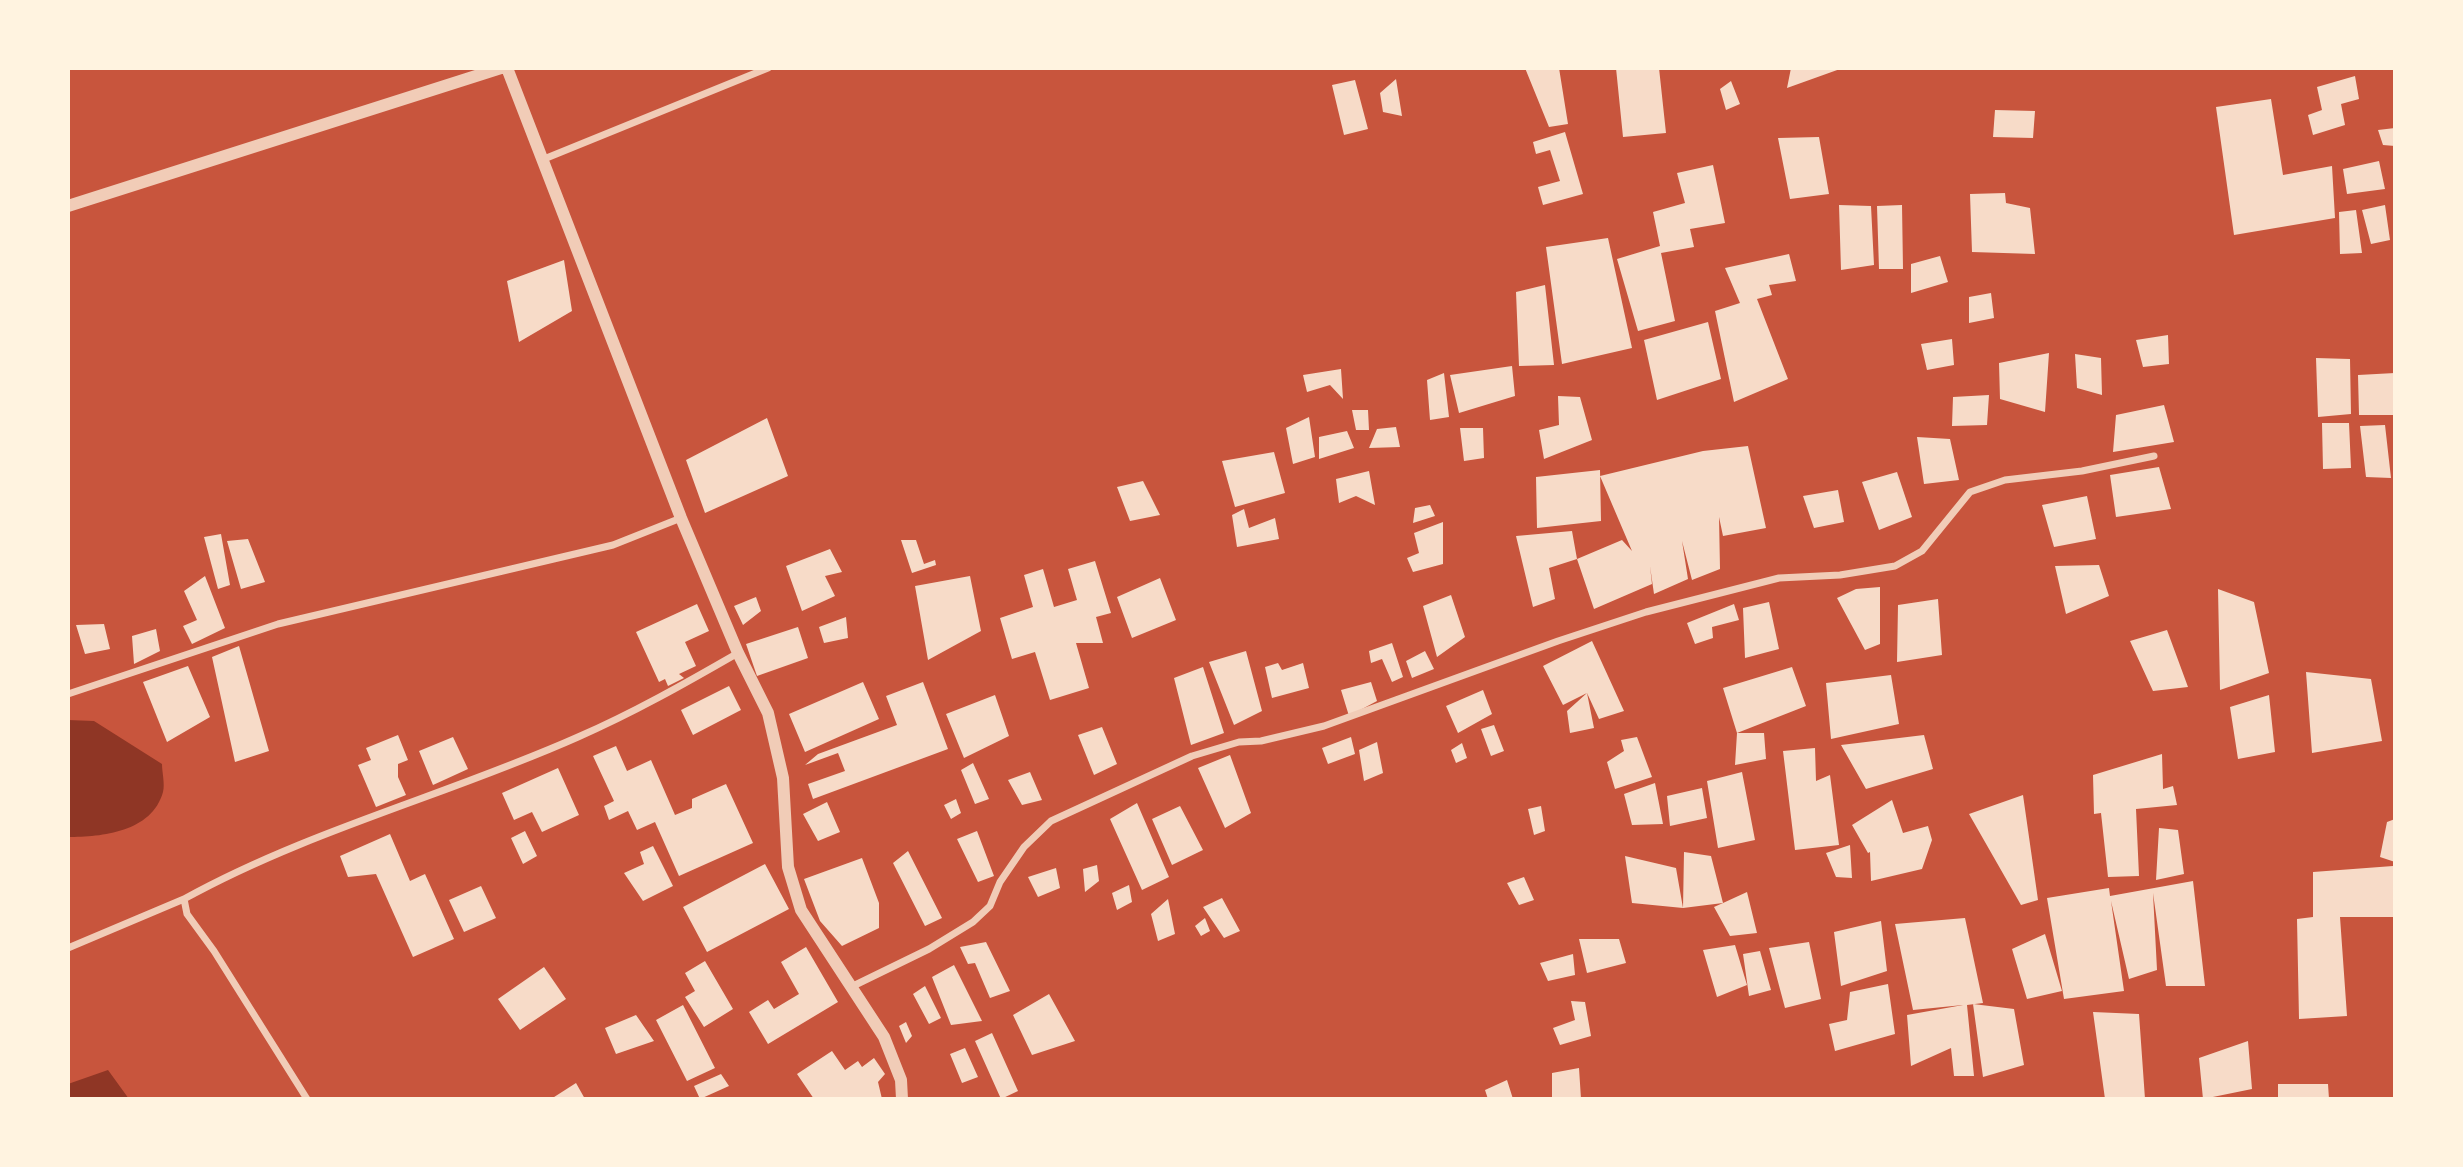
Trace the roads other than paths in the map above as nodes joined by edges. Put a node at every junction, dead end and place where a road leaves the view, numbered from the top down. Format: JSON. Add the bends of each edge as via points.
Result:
{"nodes":[{"id":1,"x":501,"y":68,"type":"edge"},
{"id":2,"x":507,"y":68,"type":"edge"},
{"id":3,"x":768,"y":68,"type":"edge"},
{"id":4,"x":544,"y":159,"type":"junction"},
{"id":5,"x":68,"y":206,"type":"edge"},
{"id":6,"x":2154,"y":456,"type":"dead end"},
{"id":7,"x":681,"y":518,"type":"junction"},
{"id":8,"x":738,"y":653,"type":"junction"},
{"id":9,"x":68,"y":694,"type":"edge"},
{"id":10,"x":184,"y":900,"type":"junction"},
{"id":11,"x":68,"y":948,"type":"edge"},
{"id":12,"x":851,"y":987,"type":"junction"},
{"id":13,"x":307,"y":1099,"type":"edge"},
{"id":14,"x":902,"y":1099,"type":"edge"}],
"edges":[{"from":1,"to":5,"type":"street"},
{"from":2,"to":4,"type":"street"},
{"from":3,"to":4,"type":"street"},
{"from":4,"to":7,"type":"street"},
{"from":6,"to":12,"type":"street","via":[[2006,480],[1970,492],[1922,551],[1895,566],[1779,578],[1646,612],[1324,726],[1192,756],[1051,821],[1024,847],[990,906],[973,922]]},
{"from":7,"to":8,"type":"street"},
{"from":7,"to":9,"type":"street","via":[[591,551],[278,624]]},
{"from":8,"to":10,"type":"street","via":[[578,737],[316,837],[228,875]]},
{"from":8,"to":12,"type":"street","via":[[768,713],[783,778],[788,867],[801,910]]},
{"from":10,"to":11,"type":"street"},
{"from":10,"to":13,"type":"street","via":[[187,914]]},
{"from":12,"to":14,"type":"street","via":[[884,1037],[901,1080]]}]}
